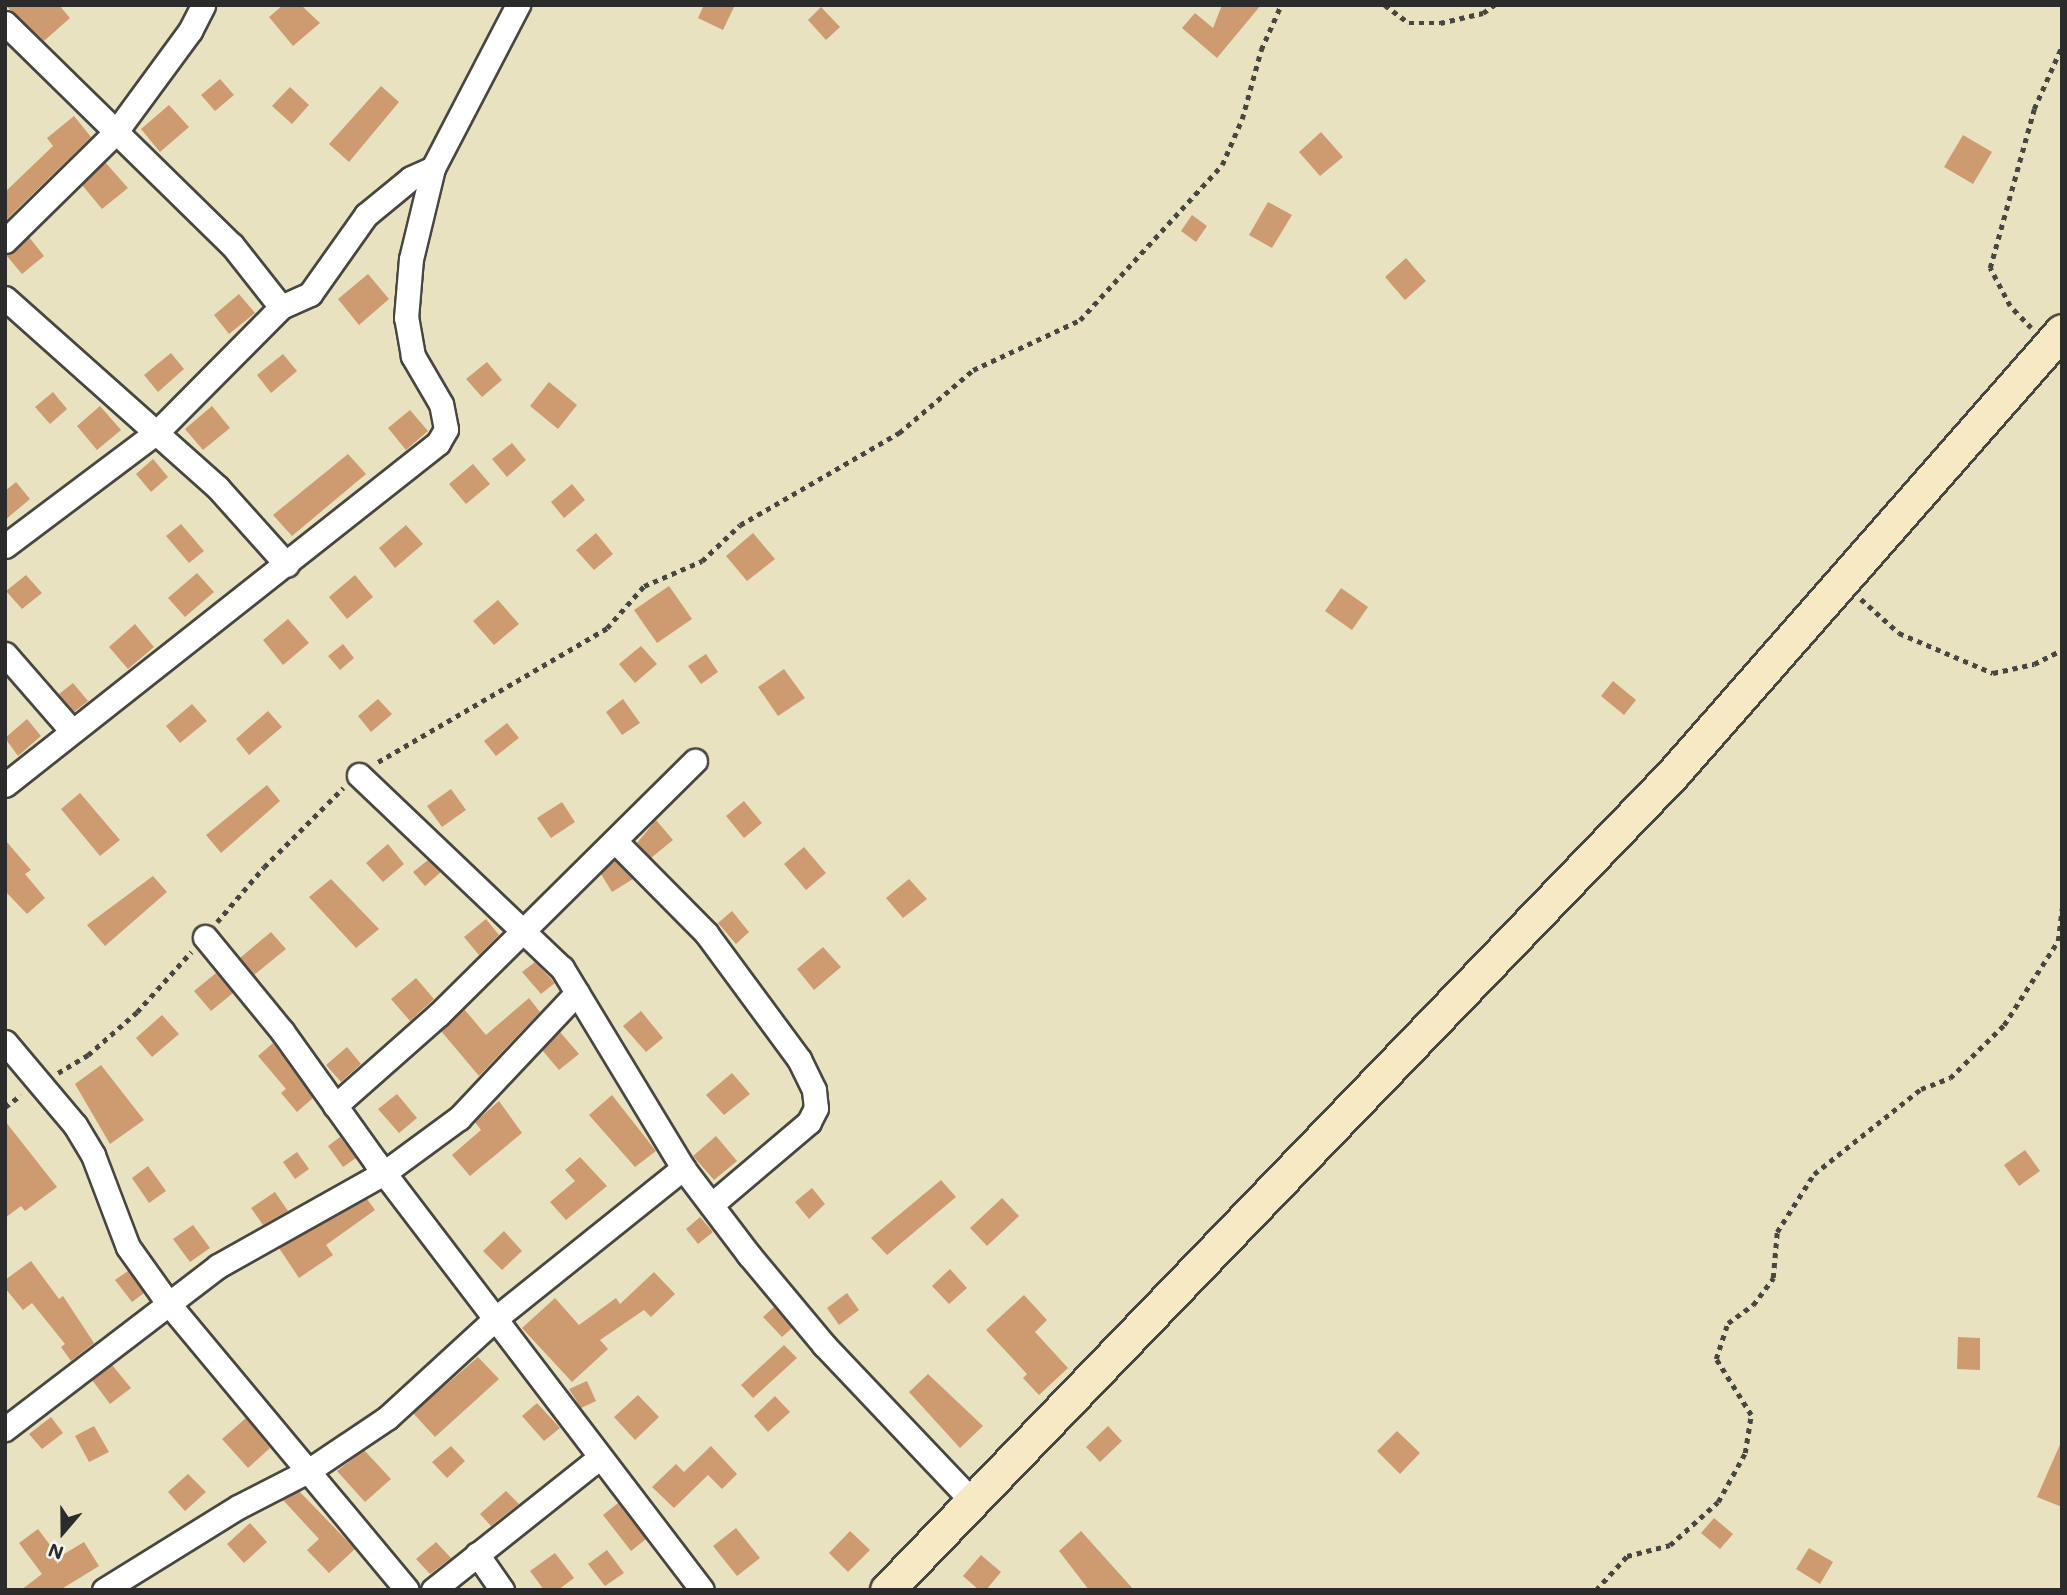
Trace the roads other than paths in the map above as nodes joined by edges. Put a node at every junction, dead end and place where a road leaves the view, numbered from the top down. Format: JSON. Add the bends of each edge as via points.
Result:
{"nodes":[{"id":1,"x":203,"y":5,"type":"edge"},
{"id":2,"x":518,"y":5,"type":"edge"},
{"id":3,"x":5,"y":23,"type":"edge"},
{"id":4,"x":115,"y":133,"type":"junction"},
{"id":5,"x":433,"y":168,"type":"junction"},
{"id":6,"x":5,"y":241,"type":"edge"},
{"id":7,"x":5,"y":298,"type":"edge"},
{"id":8,"x":281,"y":307,"type":"junction"},
{"id":9,"x":2062,"y":331,"type":"edge"},
{"id":10,"x":157,"y":432,"type":"junction"},
{"id":11,"x":5,"y":546,"type":"edge"},
{"id":12,"x":286,"y":565,"type":"junction"},
{"id":13,"x":5,"y":654,"type":"edge"},
{"id":14,"x":71,"y":730,"type":"junction"},
{"id":15,"x":695,"y":761,"type":"dead end"},
{"id":16,"x":359,"y":775,"type":"road end"},
{"id":17,"x":5,"y":785,"type":"edge"},
{"id":18,"x":616,"y":842,"type":"junction"},
{"id":19,"x":524,"y":930,"type":"junction"},
{"id":20,"x":205,"y":937,"type":"road end"},
{"id":21,"x":577,"y":993,"type":"junction"},
{"id":22,"x":5,"y":1042,"type":"edge"},
{"id":23,"x":335,"y":1106,"type":"junction"},
{"id":24,"x":683,"y":1168,"type":"junction"},
{"id":25,"x":384,"y":1173,"type":"junction"},
{"id":26,"x":711,"y":1205,"type":"junction"},
{"id":27,"x":168,"y":1303,"type":"junction"},
{"id":28,"x":496,"y":1318,"type":"junction"},
{"id":29,"x":5,"y":1429,"type":"edge"},
{"id":30,"x":600,"y":1457,"type":"junction"},
{"id":31,"x":307,"y":1471,"type":"junction"},
{"id":32,"x":973,"y":1502,"type":"junction"},
{"id":33,"x":477,"y":1555,"type":"junction"},
{"id":34,"x":104,"y":1590,"type":"edge"},
{"id":35,"x":407,"y":1590,"type":"edge"},
{"id":36,"x":433,"y":1590,"type":"edge"},
{"id":37,"x":502,"y":1590,"type":"edge"},
{"id":38,"x":702,"y":1590,"type":"edge"},
{"id":39,"x":887,"y":1590,"type":"edge"}],
"edges":[{"from":1,"to":4,"type":"street","via":[[190,31]]},
{"from":2,"to":5,"type":"street"},
{"from":3,"to":4,"type":"street"},
{"from":4,"to":6,"type":"street"},
{"from":4,"to":8,"type":"street","via":[[232,245]]},
{"from":5,"to":8,"type":"street","via":[[411,178],[366,215],[310,294]]},
{"from":5,"to":12,"type":"street","via":[[411,259],[406,318],[413,356],[441,404],[446,429],[438,443]]},
{"from":7,"to":10,"type":"street"},
{"from":8,"to":10,"type":"street"},
{"from":9,"to":32,"type":"main road","via":[[1671,776]]},
{"from":10,"to":11,"type":"street"},
{"from":10,"to":12,"type":"street","via":[[260,531]]},
{"from":12,"to":14,"type":"street"},
{"from":13,"to":14,"type":"street"},
{"from":14,"to":17,"type":"street"},
{"from":15,"to":18,"type":"street"},
{"from":16,"to":19,"type":"street"},
{"from":18,"to":19,"type":"street"},
{"from":18,"to":26,"type":"street","via":[[706,933],[799,1059],[814,1090],[816,1108],[809,1122]]},
{"from":19,"to":21,"type":"street","via":[[562,968]]},
{"from":19,"to":23,"type":"street"},
{"from":20,"to":23,"type":"street"},
{"from":21,"to":24,"type":"street"},
{"from":21,"to":25,"type":"street","via":[[459,1118]]},
{"from":22,"to":27,"type":"street","via":[[41,1082],[93,1155],[128,1247]]},
{"from":23,"to":25,"type":"street"},
{"from":24,"to":26,"type":"street"},
{"from":24,"to":28,"type":"street"},
{"from":25,"to":27,"type":"street","via":[[218,1266]]},
{"from":25,"to":28,"type":"street"},
{"from":26,"to":32,"type":"street","via":[[824,1345]]},
{"from":27,"to":29,"type":"street"},
{"from":27,"to":31,"type":"street"},
{"from":28,"to":30,"type":"street"},
{"from":28,"to":31,"type":"street","via":[[387,1418]]},
{"from":30,"to":33,"type":"street"},
{"from":30,"to":38,"type":"street"},
{"from":31,"to":34,"type":"street","via":[[238,1507]]},
{"from":31,"to":35,"type":"street"},
{"from":32,"to":39,"type":"main road"},
{"from":33,"to":36,"type":"street"},
{"from":33,"to":37,"type":"street"}]}
